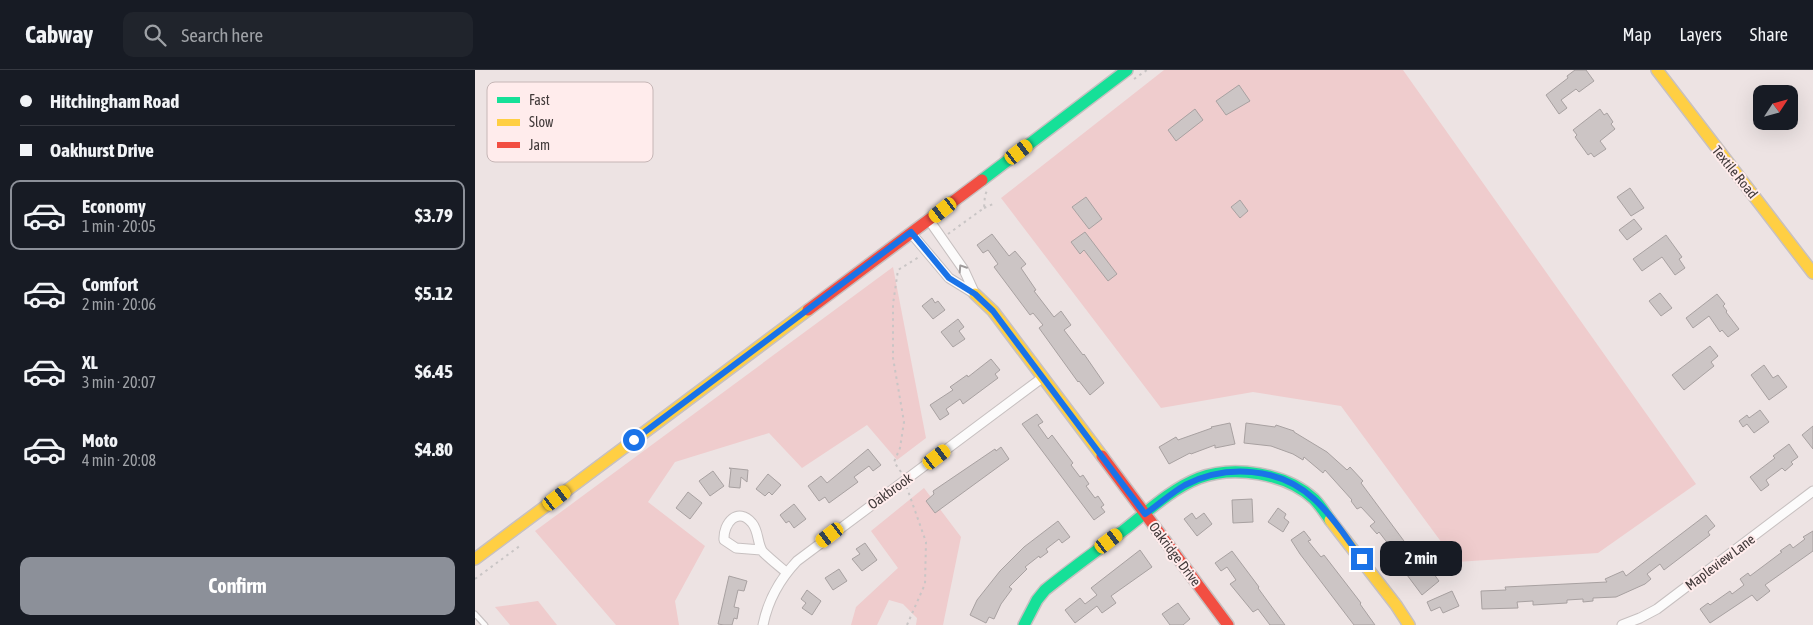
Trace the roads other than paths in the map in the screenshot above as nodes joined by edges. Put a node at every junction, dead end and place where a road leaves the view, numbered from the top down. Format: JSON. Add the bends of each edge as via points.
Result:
{"nodes":[{"id":1,"x":1127,"y":70,"type":"edge"},
{"id":2,"x":1657,"y":70,"type":"edge"},
{"id":3,"x":929,"y":220,"type":"junction"},
{"id":4,"x":911,"y":232,"type":"junction"},
{"id":5,"x":1813,"y":274,"type":"edge"},
{"id":6,"x":975,"y":294,"type":"junction"},
{"id":7,"x":1042,"y":378,"type":"junction"},
{"id":8,"x":1813,"y":492,"type":"edge"},
{"id":9,"x":1145,"y":514,"type":"junction"},
{"id":10,"x":761,"y":550,"type":"junction"},
{"id":11,"x":475,"y":559,"type":"edge"},
{"id":12,"x":787,"y":572,"type":"junction"},
{"id":13,"x":475,"y":614,"type":"edge"},
{"id":14,"x":485,"y":625,"type":"edge"},
{"id":15,"x":763,"y":625,"type":"edge"},
{"id":16,"x":1024,"y":625,"type":"edge"},
{"id":17,"x":1227,"y":625,"type":"edge"},
{"id":18,"x":1409,"y":625,"type":"edge"},
{"id":19,"x":1625,"y":625,"type":"edge"}],
"edges":[{"from":1,"to":3,"type":"street"},
{"from":2,"to":5,"type":"street","name":"Textile Road"},
{"from":3,"to":4,"type":"street"},
{"from":6,"to":3,"type":"street","name":"Oakridge Drive","one_way":true,"via":[[964,270]]},
{"from":4,"to":6,"type":"street","name":"Oakridge Drive","via":[[949,278]]},
{"from":4,"to":11,"type":"street"},
{"from":6,"to":7,"type":"street","name":"Oakridge Drive","via":[[993,311]]},
{"from":7,"to":9,"type":"street","name":"Oakridge Drive"},
{"from":7,"to":12,"type":"street","name":"Oakbrook","via":[[809,551]]},
{"from":8,"to":19,"type":"street","name":"Mapleview Lane","via":[[1657,609]]},
{"from":9,"to":16,"type":"street","via":[[1045,590]]},
{"from":9,"to":17,"type":"street","name":"Oakridge Drive"},
{"from":9,"to":18,"type":"street","via":[[1183,486],[1211,475],[1247,472],[1285,481],[1314,499],[1327,514]]},
{"from":10,"to":10,"type":"street","via":[[753,523],[745,516],[737,516],[723,530],[723,540],[736,548]]},
{"from":10,"to":12,"type":"street"},
{"from":12,"to":15,"type":"street","name":"Oakbrook","via":[[769,602]]},
{"from":13,"to":14,"type":"lane"}]}
